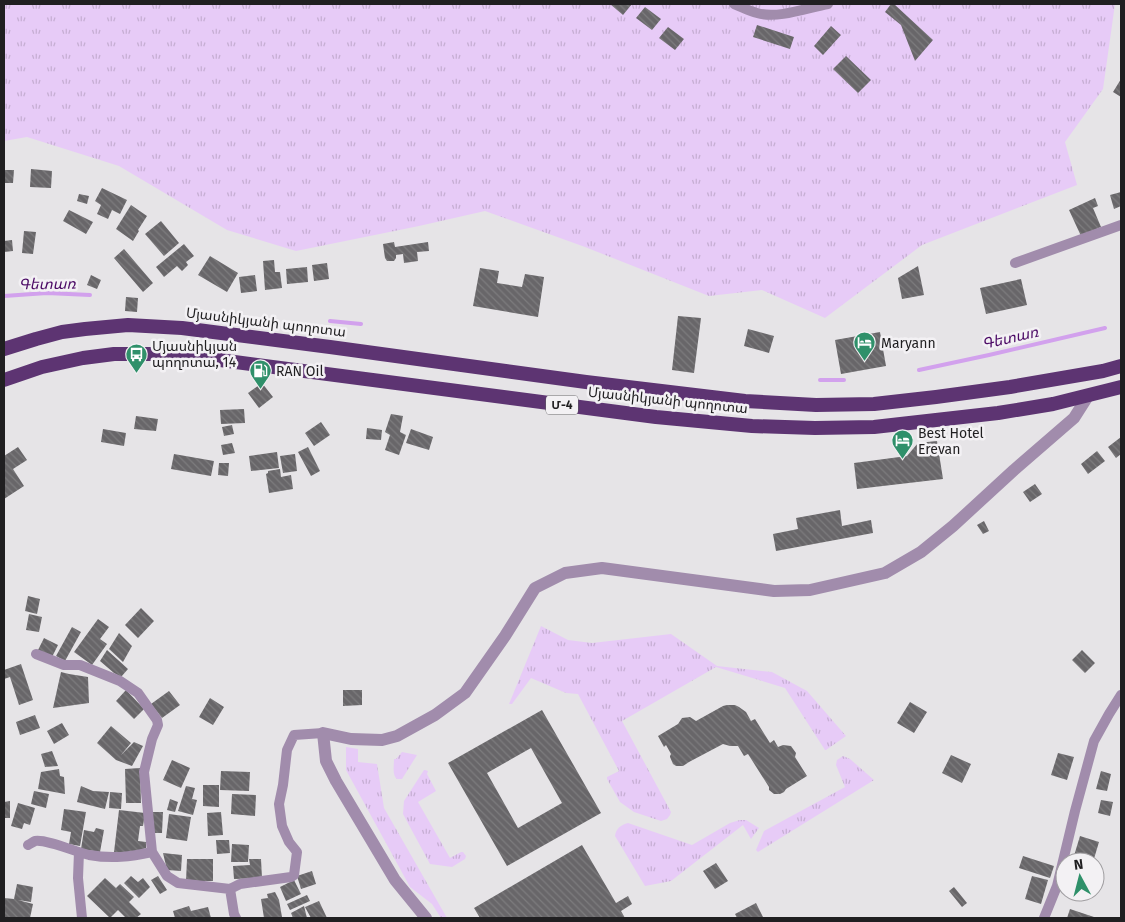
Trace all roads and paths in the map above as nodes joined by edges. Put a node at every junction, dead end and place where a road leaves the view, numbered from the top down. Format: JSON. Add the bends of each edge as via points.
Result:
{"nodes":[{"id":1,"x":734,"y":4,"type":"edge"},
{"id":2,"x":828,"y":4,"type":"edge"},
{"id":3,"x":1121,"y":225,"type":"edge"},
{"id":4,"x":1015,"y":263,"type":"dead end"},
{"id":5,"x":4,"y":349,"type":"edge"},
{"id":6,"x":1121,"y":366,"type":"edge"},
{"id":7,"x":4,"y":380,"type":"edge"},
{"id":8,"x":1121,"y":387,"type":"edge"},
{"id":9,"x":1088,"y":396,"type":"junction"},
{"id":10,"x":36,"y":654,"type":"dead end"},
{"id":11,"x":1121,"y":695,"type":"edge"},
{"id":12,"x":323,"y":733,"type":"junction"},
{"id":13,"x":28,"y":845,"type":"dead end"},
{"id":14,"x":80,"y":852,"type":"junction"},
{"id":15,"x":152,"y":852,"type":"junction"},
{"id":16,"x":230,"y":890,"type":"junction"},
{"id":17,"x":82,"y":918,"type":"edge"},
{"id":18,"x":236,"y":918,"type":"edge"},
{"id":19,"x":426,"y":918,"type":"edge"},
{"id":20,"x":1044,"y":918,"type":"edge"}],
"edges":[{"from":1,"to":2,"type":"street","via":[[768,15]]},
{"from":3,"to":4,"type":"street"},
{"from":5,"to":6,"type":"highway","name":"Մյասնիկյանի պողոտա","number":"Մ-4","via":[[62,332],[85,329],[128,325],[182,328],[745,402],[816,405],[874,404],[936,397]]},
{"from":7,"to":9,"type":"highway","name":"Մյասնիկյանի պողոտա","number":"Մ-4","via":[[83,358],[114,354],[174,354],[656,417],[815,428],[874,427],[962,418]]},
{"from":8,"to":9,"type":"highway","name":"Մյասնիկյանի պողոտա","number":"Մ-4"},
{"from":9,"to":12,"type":"street","via":[[1074,418],[953,526],[921,552],[885,573],[810,590],[774,591],[602,568],[566,573],[535,588],[465,694],[435,715],[397,736],[382,740],[352,739]]},
{"from":10,"to":15,"type":"street","via":[[64,665],[80,664],[120,681],[138,693],[157,720],[144,772]]},
{"from":11,"to":20,"type":"street","via":[[1094,742],[1057,886]]},
{"from":12,"to":16,"type":"street","via":[[294,735],[288,750],[279,804],[282,826],[297,852],[294,875],[240,884]]},
{"from":12,"to":19,"type":"street","via":[[326,761],[336,781],[395,880]]},
{"from":13,"to":14,"type":"street","via":[[36,841],[48,842]]},
{"from":14,"to":15,"type":"street","via":[[110,857]]},
{"from":14,"to":17,"type":"street","via":[[78,878]]},
{"from":15,"to":16,"type":"street","via":[[167,876],[178,883]]},
{"from":16,"to":18,"type":"street"}]}
